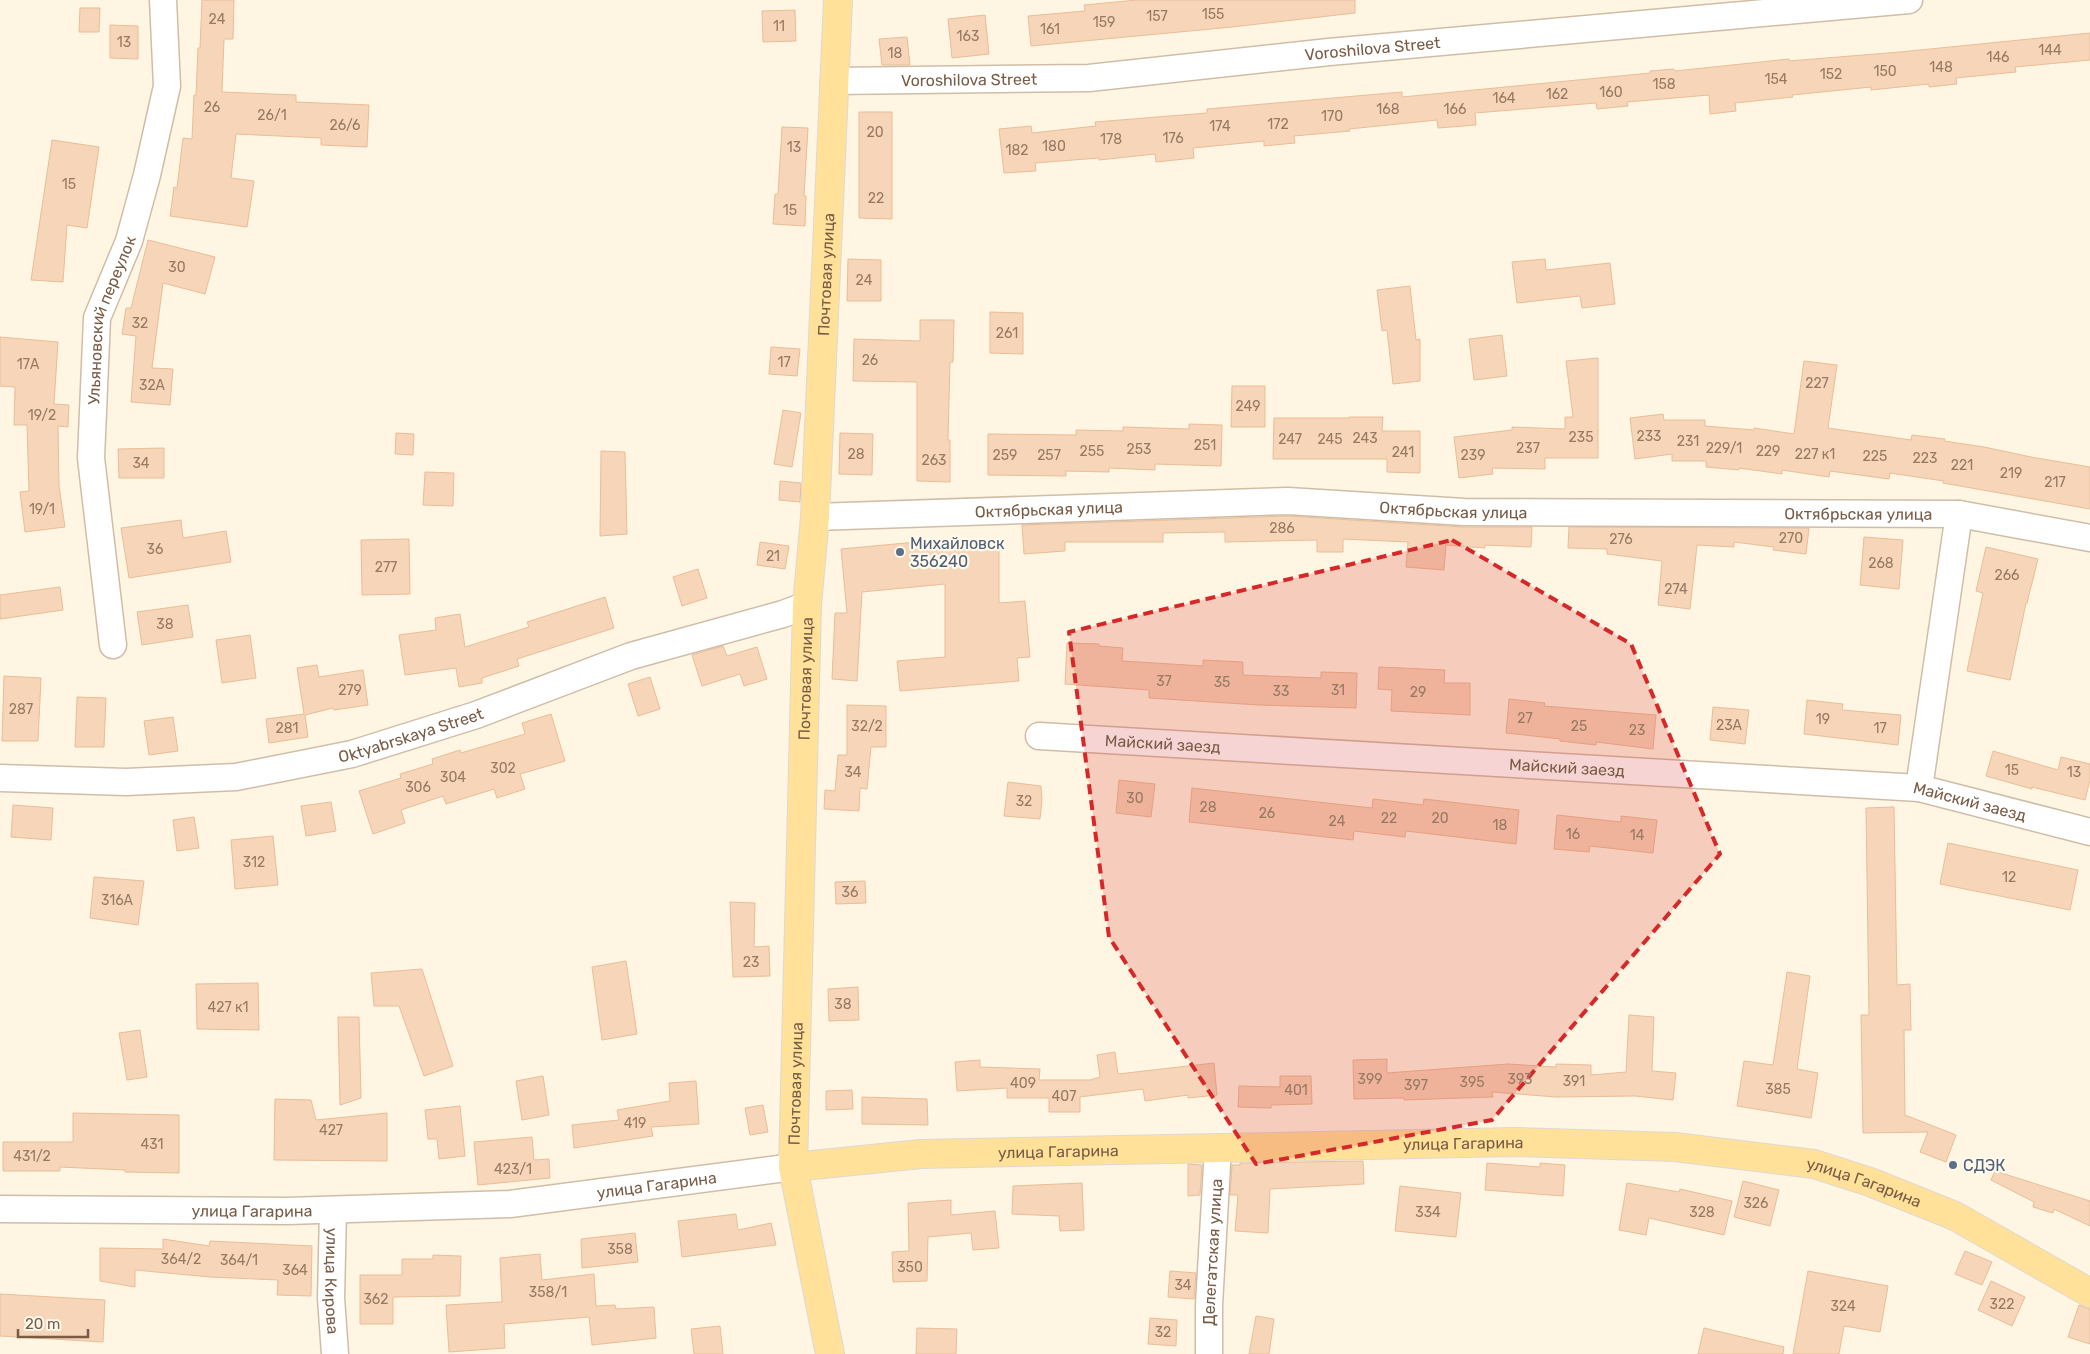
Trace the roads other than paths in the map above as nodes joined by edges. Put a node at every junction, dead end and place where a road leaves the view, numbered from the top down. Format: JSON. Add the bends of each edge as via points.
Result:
{"nodes":[{"id":1,"x":163,"y":0,"type":"edge"},
{"id":2,"x":838,"y":0,"type":"edge"},
{"id":3,"x":1910,"y":0,"type":"edge"},
{"id":4,"x":834,"y":81,"type":"junction"},
{"id":5,"x":1959,"y":514,"type":"junction"},
{"id":6,"x":815,"y":517,"type":"junction"},
{"id":7,"x":2090,"y":538,"type":"edge"},
{"id":8,"x":807,"y":605,"type":"junction"},
{"id":9,"x":113,"y":645,"type":"dead end"},
{"id":10,"x":1040,"y":736,"type":"dead end"},
{"id":11,"x":0,"y":778,"type":"edge"},
{"id":12,"x":1919,"y":788,"type":"junction"},
{"id":13,"x":2090,"y":832,"type":"edge"},
{"id":14,"x":1218,"y":1148,"type":"junction"},
{"id":15,"x":793,"y":1167,"type":"junction"},
{"id":16,"x":0,"y":1209,"type":"edge"},
{"id":17,"x":333,"y":1210,"type":"junction"},
{"id":18,"x":2090,"y":1293,"type":"edge"},
{"id":19,"x":335,"y":1354,"type":"edge"},
{"id":20,"x":830,"y":1354,"type":"edge"},
{"id":21,"x":1209,"y":1354,"type":"edge"}],
"edges":[{"from":1,"to":9,"type":"street","name":"Ульяновский переулок","via":[[167,86],[148,174],[129,241],[97,318],[91,458]]},
{"from":2,"to":4,"type":"main road","name":"Почтовая улица"},
{"from":3,"to":4,"type":"street","name":"Voroshilova Street","via":[[1329,52],[1089,78]]},
{"from":4,"to":6,"type":"main road","name":"Почтовая улица"},
{"from":5,"to":6,"type":"street","name":"Октябрьская улица","via":[[1464,512],[1288,501]]},
{"from":5,"to":7,"type":"street","name":"Октябрьская улица"},
{"from":5,"to":12,"type":"street"},
{"from":6,"to":8,"type":"main road","name":"Почтовая улица"},
{"from":8,"to":11,"type":"street","name":"Oktyabrskaya Street","via":[[631,656],[476,714],[352,754],[236,777],[126,782]]},
{"from":8,"to":15,"type":"main road","name":"Почтовая улица"},
{"from":10,"to":12,"type":"street","name":"Майский заезд"},
{"from":12,"to":13,"type":"street","name":"Майский заезд"},
{"from":14,"to":15,"type":"main road","name":"улица Гагарина","via":[[921,1154]]},
{"from":14,"to":18,"type":"main road","name":"улица Гагарина","via":[[1525,1142],[1675,1147],[1814,1164],[1955,1216]]},
{"from":14,"to":21,"type":"street","name":"Делегатская улица"},
{"from":15,"to":17,"type":"street","name":"улица Гагарина","via":[[510,1204]]},
{"from":15,"to":20,"type":"main road","name":"Почтовая улица"},
{"from":16,"to":17,"type":"street","name":"улица Гагарина"},
{"from":17,"to":19,"type":"street","name":"улица Кирова","via":[[331,1298]]}]}
